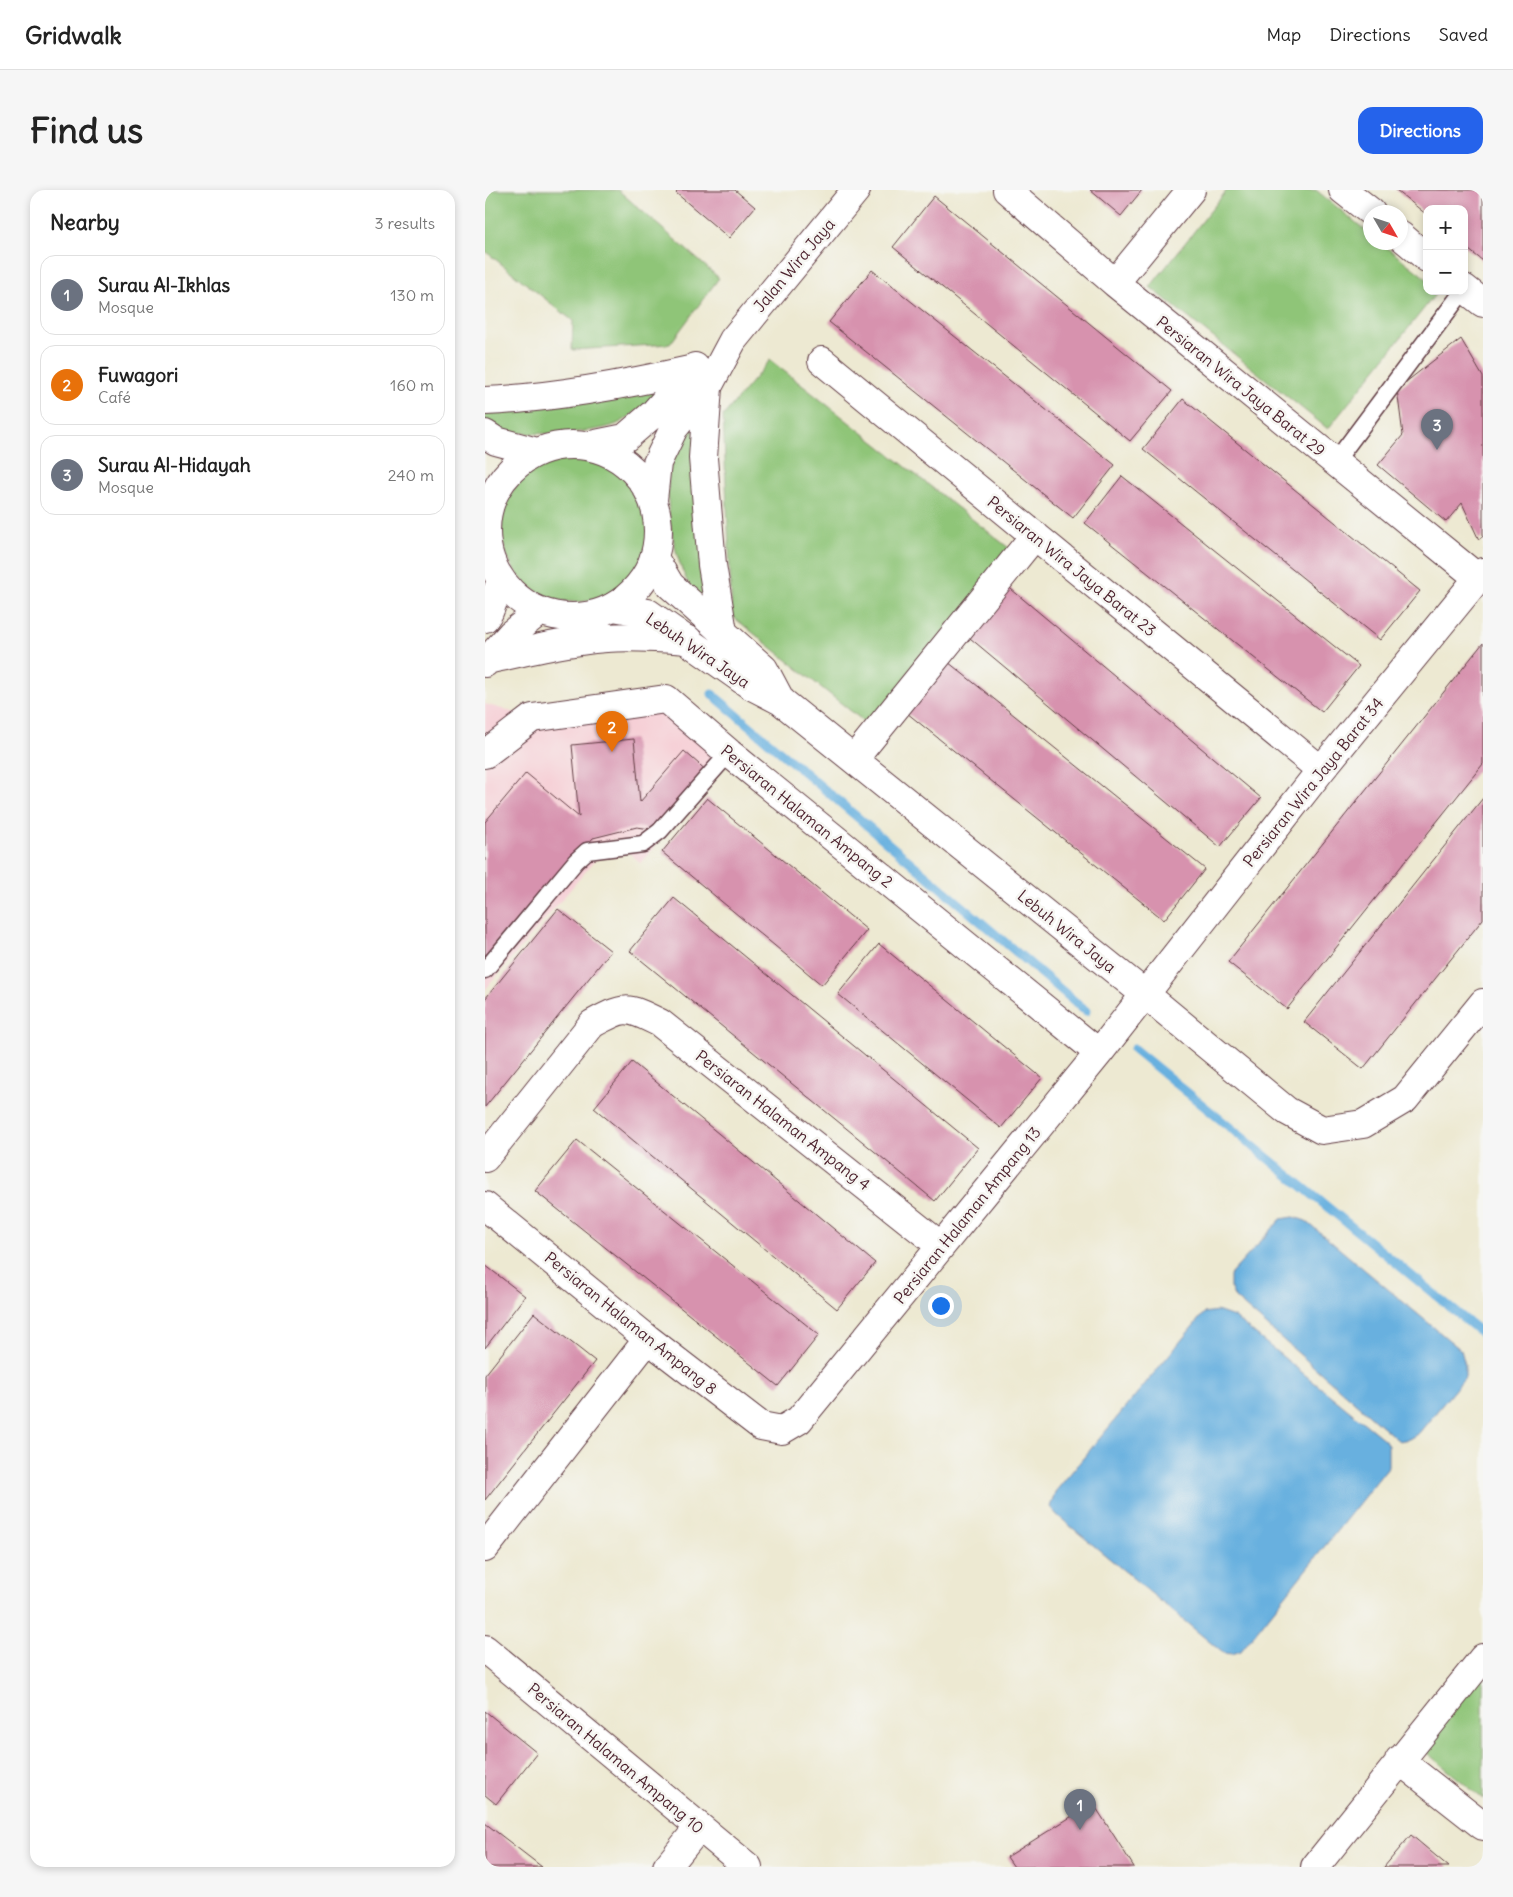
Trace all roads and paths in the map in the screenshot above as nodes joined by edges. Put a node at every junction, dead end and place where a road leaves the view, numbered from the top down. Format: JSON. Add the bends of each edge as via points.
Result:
{"nodes":[{"id":1,"x":856,"y":190,"type":"edge"},
{"id":2,"x":1007,"y":190,"type":"edge"},
{"id":3,"x":1191,"y":190,"type":"edge"},
{"id":4,"x":1343,"y":190,"type":"edge"},
{"id":5,"x":1363,"y":206,"type":"edge"},
{"id":6,"x":1408,"y":242,"type":"edge"},
{"id":7,"x":1423,"y":255,"type":"edge"},
{"id":8,"x":1115,"y":283,"type":"junction"},
{"id":9,"x":1466,"y":295,"type":"edge"},
{"id":10,"x":822,"y":361,"type":"dead end"},
{"id":11,"x":699,"y":378,"type":"junction"},
{"id":12,"x":485,"y":401,"type":"edge"},
{"id":13,"x":485,"y":434,"type":"edge"},
{"id":14,"x":587,"y":446,"type":"junction"},
{"id":15,"x":537,"y":452,"type":"junction"},
{"id":16,"x":1335,"y":462,"type":"junction"},
{"id":17,"x":653,"y":500,"type":"junction"},
{"id":18,"x":487,"y":504,"type":"edge"},
{"id":19,"x":1035,"y":535,"type":"junction"},
{"id":20,"x":654,"y":558,"type":"junction"},
{"id":21,"x":1481,"y":575,"type":"edge"},
{"id":22,"x":501,"y":581,"type":"junction"},
{"id":23,"x":613,"y":607,"type":"junction"},
{"id":24,"x":540,"y":611,"type":"junction"},
{"id":25,"x":485,"y":618,"type":"edge"},
{"id":26,"x":723,"y":632,"type":"junction"},
{"id":27,"x":688,"y":640,"type":"junction"},
{"id":28,"x":486,"y":661,"type":"edge"},
{"id":29,"x":781,"y":701,"type":"junction"},
{"id":30,"x":729,"y":753,"type":"junction"},
{"id":31,"x":485,"y":754,"type":"edge"},
{"id":32,"x":854,"y":760,"type":"junction"},
{"id":33,"x":1321,"y":770,"type":"junction"},
{"id":34,"x":485,"y":970,"type":"edge"},
{"id":35,"x":1146,"y":995,"type":"junction"},
{"id":36,"x":1483,"y":1003,"type":"edge"},
{"id":37,"x":1099,"y":1053,"type":"junction"},
{"id":38,"x":485,"y":1158,"type":"edge"},
{"id":39,"x":485,"y":1206,"type":"edge"},
{"id":40,"x":941,"y":1246,"type":"junction"},
{"id":41,"x":648,"y":1339,"type":"junction"},
{"id":42,"x":782,"y":1430,"type":"joint"},
{"id":43,"x":485,"y":1548,"type":"edge"},
{"id":44,"x":485,"y":1649,"type":"edge"},
{"id":45,"x":1483,"y":1658,"type":"edge"},
{"id":46,"x":1399,"y":1760,"type":"junction"},
{"id":47,"x":1483,"y":1826,"type":"edge"},
{"id":48,"x":699,"y":1827,"type":"junction"},
{"id":49,"x":667,"y":1867,"type":"edge"},
{"id":50,"x":748,"y":1867,"type":"edge"},
{"id":51,"x":1315,"y":1867,"type":"edge"}],
"edges":[{"from":1,"to":11,"type":"street","name":"Jalan Wira Jaya"},
{"from":2,"to":8,"type":"street","name":"Persiaran Wira Jaya Barat 29"},
{"from":3,"to":8,"type":"street"},
{"from":4,"to":5,"type":"street"},
{"from":6,"to":7,"type":"street"},
{"from":8,"to":16,"type":"street","name":"Persiaran Wira Jaya Barat 29"},
{"from":9,"to":16,"type":"lane"},
{"from":10,"to":19,"type":"street","name":"Persiaran Wira Jaya Barat 23"},
{"from":11,"to":12,"type":"street","via":[[644,380]]},
{"from":11,"to":14,"type":"street","name":"Jalan Wira Jaya","via":[[625,438]]},
{"from":11,"to":17,"type":"street","name":"Jalan Wira Jaya","via":[[657,463]]},
{"from":11,"to":26,"type":"street","via":[[712,565]]},
{"from":13,"to":15,"type":"street","via":[[496,442]]},
{"from":14,"to":15,"type":"street","via":[[561,445]]},
{"from":14,"to":17,"type":"street","via":[[610,454],[631,468]]},
{"from":15,"to":18,"type":"street","via":[[516,466]]},
{"from":16,"to":21,"type":"street","name":"Persiaran Wira Jaya Barat 29"},
{"from":17,"to":20,"type":"street","via":[[658,519]]},
{"from":18,"to":22,"type":"street","via":[[486,533],[490,558]]},
{"from":19,"to":32,"type":"street"},
{"from":19,"to":33,"type":"street","name":"Persiaran Wira Jaya Barat 23"},
{"from":20,"to":23,"type":"street","via":[[633,592]]},
{"from":20,"to":26,"type":"street","name":"Lebuh Wira Jaya","via":[[670,585]]},
{"from":21,"to":33,"type":"street","name":"Persiaran Wira Jaya Barat 34"},
{"from":22,"to":24,"type":"street","via":[[518,599]]},
{"from":22,"to":25,"type":"street"},
{"from":23,"to":24,"type":"street","via":[[589,616],[564,617]]},
{"from":23,"to":27,"type":"street","name":"Lebuh Wira Jaya","via":[[648,613]]},
{"from":24,"to":28,"type":"street","via":[[511,634]]},
{"from":26,"to":29,"type":"street","name":"Lebuh Wira Jaya","via":[[764,669]]},
{"from":27,"to":28,"type":"street","via":[[605,638]]},
{"from":27,"to":29,"type":"street","name":"Lebuh Wira Jaya","via":[[750,685]]},
{"from":29,"to":32,"type":"street","name":"Lebuh Wira Jaya"},
{"from":30,"to":31,"type":"street","name":"Persiaran Halaman Ampang 2","via":[[666,699],[532,718]]},
{"from":30,"to":34,"type":"lane","via":[[660,832],[643,844],[587,851]]},
{"from":30,"to":37,"type":"street","name":"Persiaran Halaman Ampang 2"},
{"from":32,"to":35,"type":"street","name":"Lebuh Wira Jaya"},
{"from":33,"to":35,"type":"street","name":"Persiaran Wira Jaya Barat 34"},
{"from":35,"to":36,"type":"street","name":"Lebuh Wira Jaya","via":[[1287,1112],[1322,1130],[1363,1124],[1405,1099]]},
{"from":35,"to":37,"type":"street","name":"Persiaran Halaman Ampang 13"},
{"from":37,"to":40,"type":"street","name":"Persiaran Halaman Ampang 13"},
{"from":38,"to":40,"type":"street","name":"Persiaran Halaman Ampang 4","via":[[592,1024],[617,1011],[636,1011],[660,1023]]},
{"from":39,"to":41,"type":"street","name":"Persiaran Halaman Ampang 8"},
{"from":40,"to":42,"type":"street","name":"Persiaran Halaman Ampang 13","via":[[799,1420]]},
{"from":41,"to":42,"type":"street","name":"Persiaran Halaman Ampang 8","via":[[761,1426]]},
{"from":41,"to":43,"type":"street"},
{"from":44,"to":48,"type":"street","name":"Persiaran Halaman Ampang 10"},
{"from":45,"to":46,"type":"street"},
{"from":46,"to":47,"type":"street"},
{"from":46,"to":51,"type":"street"},
{"from":48,"to":49,"type":"street"},
{"from":48,"to":50,"type":"street","name":"Persiaran Halaman Ampang 10"}]}
